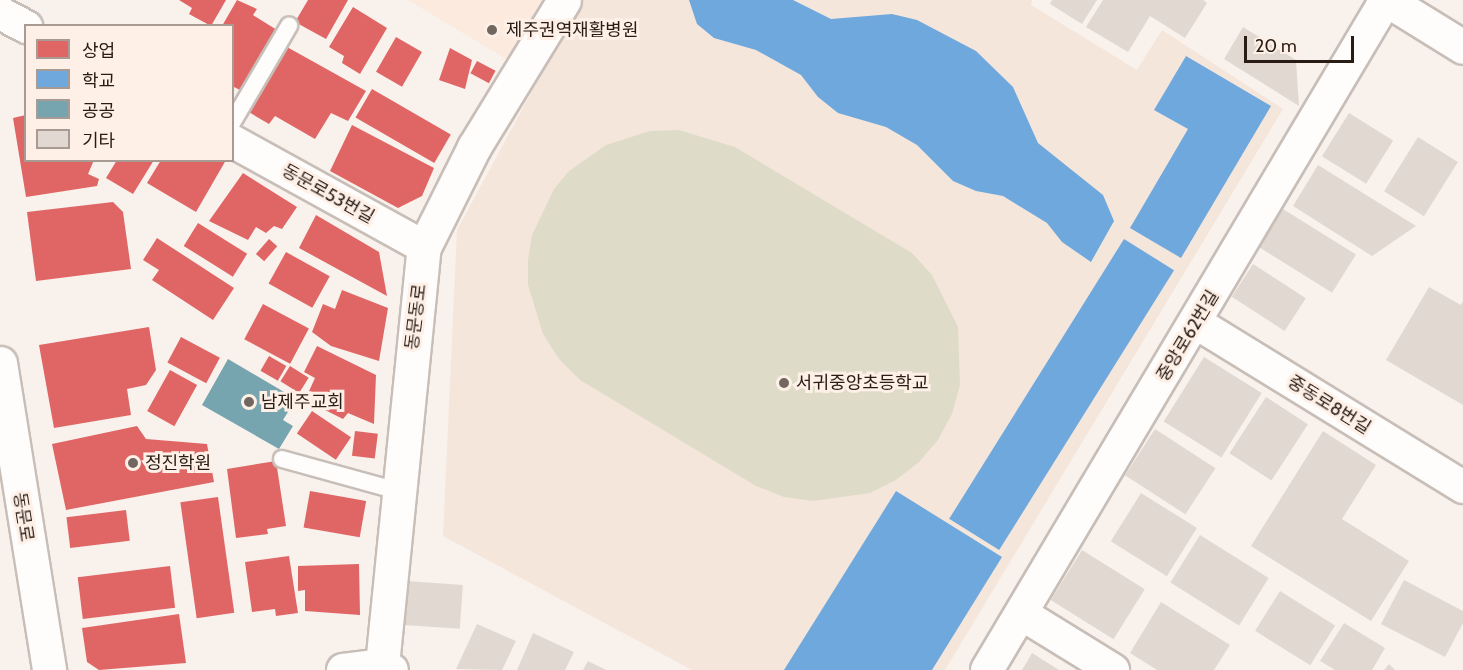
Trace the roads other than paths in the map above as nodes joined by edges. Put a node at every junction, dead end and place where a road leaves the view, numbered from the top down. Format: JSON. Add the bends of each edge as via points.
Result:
{"nodes":[{"id":1,"x":564,"y":0,"type":"edge"},
{"id":2,"x":1387,"y":0,"type":"edge"},
{"id":3,"x":0,"y":13,"type":"edge"},
{"id":4,"x":24,"y":26,"type":"edge"},
{"id":5,"x":289,"y":26,"type":"dead end"},
{"id":6,"x":1463,"y":47,"type":"edge"},
{"id":7,"x":234,"y":120,"type":"edge"},
{"id":8,"x":234,"y":142,"type":"edge"},
{"id":9,"x":424,"y":247,"type":"junction"},
{"id":10,"x":1195,"y":322,"type":"junction"},
{"id":11,"x":0,"y":363,"type":"edge"},
{"id":12,"x":282,"y":459,"type":"dead end"},
{"id":13,"x":1463,"y":487,"type":"edge"},
{"id":14,"x":398,"y":491,"type":"junction"},
{"id":15,"x":1022,"y":614,"type":"junction"},
{"id":16,"x":386,"y":668,"type":"edge"},
{"id":17,"x":49,"y":670,"type":"edge"},
{"id":18,"x":343,"y":670,"type":"edge"},
{"id":19,"x":987,"y":670,"type":"edge"},
{"id":20,"x":1113,"y":670,"type":"edge"}],
"edges":[{"from":1,"to":9,"type":"street","name":"동문동로","via":[[474,147]]},
{"from":2,"to":6,"type":"street"},
{"from":2,"to":10,"type":"street","name":"중앙로62번길"},
{"from":3,"to":4,"type":"street"},
{"from":5,"to":7,"type":"lane"},
{"from":8,"to":9,"type":"street","name":"동문로53번길"},
{"from":9,"to":14,"type":"street","name":"동문동로"},
{"from":10,"to":13,"type":"street","name":"중동로8번길"},
{"from":10,"to":15,"type":"street","name":"중앙로62번길"},
{"from":11,"to":17,"type":"street","name":"동문로"},
{"from":12,"to":14,"type":"lane"},
{"from":14,"to":16,"type":"street","name":"동문동로"},
{"from":15,"to":19,"type":"street","name":"중앙로62번길"},
{"from":15,"to":20,"type":"street"},
{"from":16,"to":18,"type":"street"}]}
